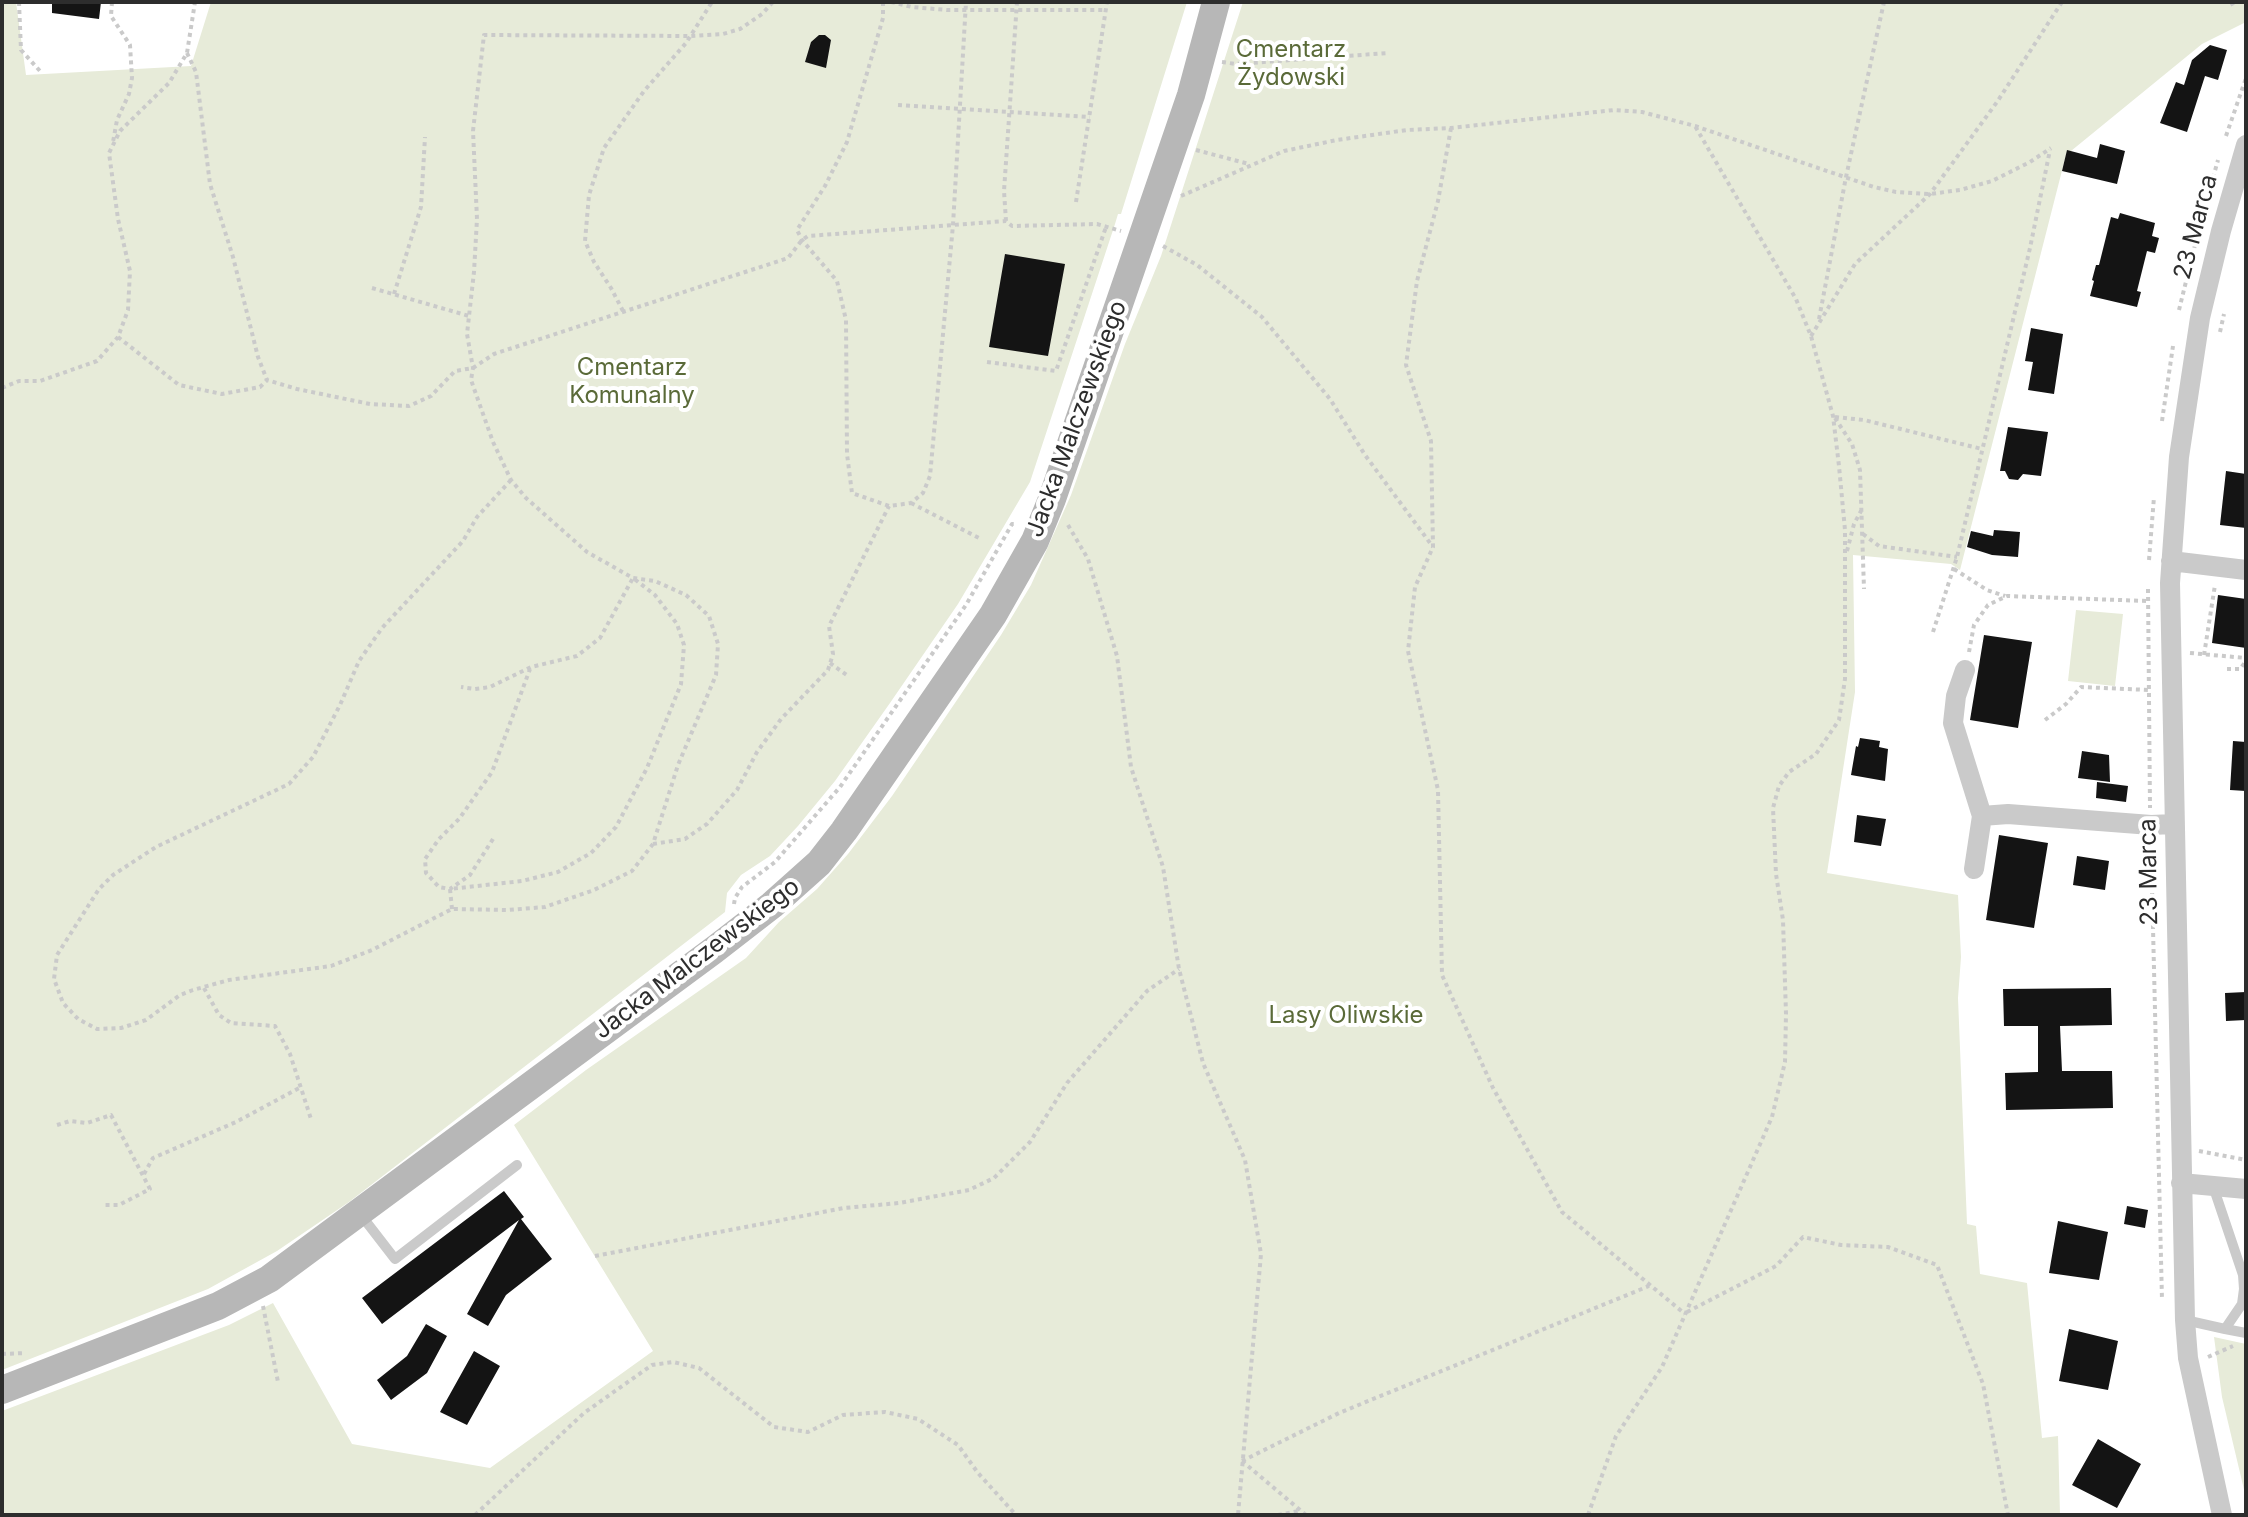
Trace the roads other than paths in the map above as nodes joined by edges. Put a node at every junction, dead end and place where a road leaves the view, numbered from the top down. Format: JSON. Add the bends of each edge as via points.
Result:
{"nodes":[{"id":1,"x":1216,"y":2,"type":"edge"},
{"id":2,"x":2246,"y":145,"type":"edge"},
{"id":3,"x":2171,"y":561,"type":"junction"},
{"id":4,"x":2246,"y":570,"type":"edge"},
{"id":5,"x":1965,"y":670,"type":"road end"},
{"id":6,"x":1982,"y":816,"type":"junction"},
{"id":7,"x":2174,"y":824,"type":"junction"},
{"id":8,"x":1974,"y":869,"type":"dead end"},
{"id":9,"x":517,"y":1165,"type":"dead end"},
{"id":10,"x":2181,"y":1183,"type":"junction"},
{"id":11,"x":2213,"y":1185,"type":"junction"},
{"id":12,"x":2246,"y":1189,"type":"edge"},
{"id":13,"x":360,"y":1213,"type":"junction"},
{"id":14,"x":2185,"y":1320,"type":"junction"},
{"id":15,"x":2225,"y":1329,"type":"junction"},
{"id":16,"x":2246,"y":1333,"type":"edge"},
{"id":17,"x":2,"y":1390,"type":"edge"},
{"id":18,"x":2222,"y":1515,"type":"edge"}],
"edges":[{"from":1,"to":13,"type":"main road","name":"Jacka Malczewskiego","via":[[1191,95],[1052,499],[1022,566],[844,831],[819,863],[772,905]]},
{"from":2,"to":3,"type":"street","name":"23 Marca","via":[[2200,318],[2183,425]]},
{"from":3,"to":4,"type":"street"},
{"from":3,"to":7,"type":"street","name":"23 Marca"},
{"from":5,"to":6,"type":"street","via":[[1953,723]]},
{"from":6,"to":7,"type":"street"},
{"from":6,"to":8,"type":"street"},
{"from":7,"to":10,"type":"street","name":"23 Marca"},
{"from":9,"to":13,"type":"lane","via":[[395,1259]]},
{"from":10,"to":11,"type":"street"},
{"from":10,"to":14,"type":"street","name":"23 Marca"},
{"from":11,"to":12,"type":"street"},
{"from":11,"to":15,"type":"lane","via":[[2243,1275],[2242,1304]]},
{"from":13,"to":17,"type":"main road","name":"Jacka Malczewskiego","via":[[260,1284],[218,1306]]},
{"from":14,"to":15,"type":"lane"},
{"from":14,"to":18,"type":"street","name":"23 Marca","via":[[2190,1373]]},
{"from":15,"to":16,"type":"lane"}]}
